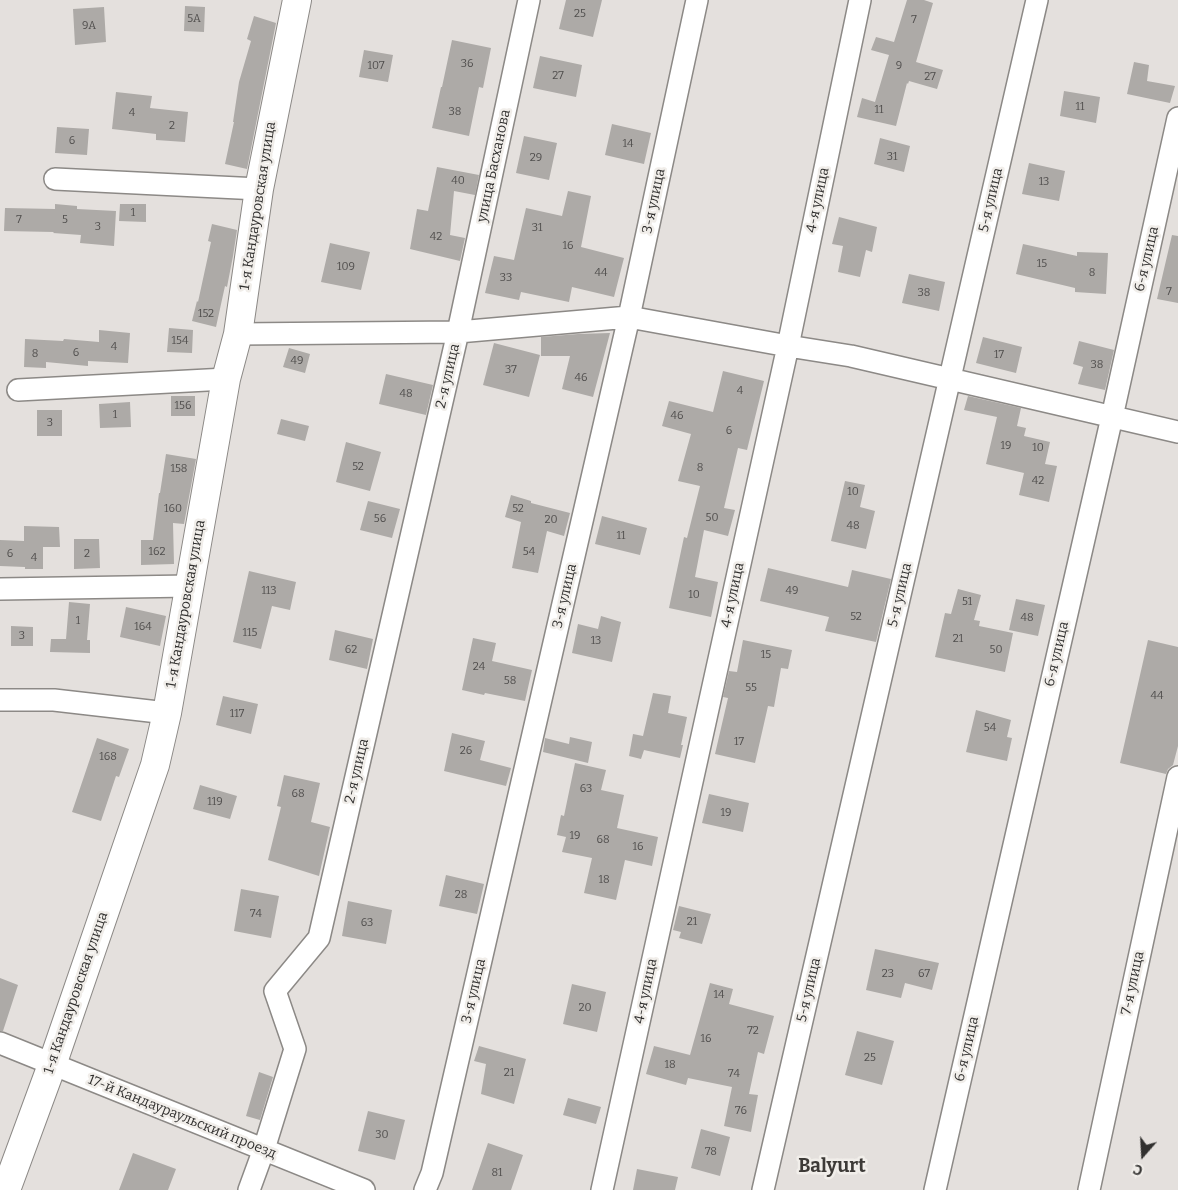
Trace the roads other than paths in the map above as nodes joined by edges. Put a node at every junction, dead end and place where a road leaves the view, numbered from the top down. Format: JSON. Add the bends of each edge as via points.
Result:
{"nodes":[{"id":1,"x":296,"y":0,"type":"edge"},
{"id":2,"x":529,"y":0,"type":"edge"},
{"id":3,"x":698,"y":0,"type":"edge"},
{"id":4,"x":860,"y":0,"type":"edge"},
{"id":5,"x":1037,"y":0,"type":"edge"},
{"id":6,"x":1178,"y":118,"type":"edge"},
{"id":7,"x":55,"y":179,"type":"dead end"},
{"id":8,"x":259,"y":189,"type":"junction"},
{"id":9,"x":629,"y":317,"type":"junction"},
{"id":10,"x":458,"y":332,"type":"junction"},
{"id":11,"x":238,"y":334,"type":"junction"},
{"id":12,"x":788,"y":346,"type":"junction"},
{"id":13,"x":226,"y":379,"type":"junction"},
{"id":14,"x":950,"y":379,"type":"junction"},
{"id":15,"x":18,"y":390,"type":"dead end"},
{"id":16,"x":1112,"y":417,"type":"junction"},
{"id":17,"x":1178,"y":432,"type":"edge"},
{"id":18,"x":190,"y":586,"type":"junction"},
{"id":19,"x":0,"y":589,"type":"edge"},
{"id":20,"x":0,"y":700,"type":"edge"},
{"id":21,"x":167,"y":713,"type":"junction"},
{"id":22,"x":1178,"y":777,"type":"edge"},
{"id":23,"x":0,"y":1044,"type":"edge"},
{"id":24,"x":52,"y":1065,"type":"junction"},
{"id":25,"x":264,"y":1149,"type":"junction"},
{"id":26,"x":6,"y":1190,"type":"edge"},
{"id":27,"x":250,"y":1190,"type":"edge"},
{"id":28,"x":364,"y":1190,"type":"edge"},
{"id":29,"x":425,"y":1190,"type":"edge"},
{"id":30,"x":602,"y":1190,"type":"edge"},
{"id":31,"x":763,"y":1190,"type":"edge"},
{"id":32,"x":935,"y":1190,"type":"edge"},
{"id":33,"x":1089,"y":1190,"type":"edge"}],
"edges":[{"from":1,"to":8,"type":"street","name":"1-я Кандауровская улица"},
{"from":2,"to":10,"type":"street","name":"улица Басханова"},
{"from":3,"to":9,"type":"street","name":"3-я улица"},
{"from":4,"to":12,"type":"street","name":"4-я улица"},
{"from":5,"to":14,"type":"street","name":"5-я улица"},
{"from":6,"to":16,"type":"street","name":"6-я улица"},
{"from":7,"to":8,"type":"street"},
{"from":8,"to":11,"type":"street","name":"1-я Кандауровская улица"},
{"from":9,"to":10,"type":"street"},
{"from":9,"to":12,"type":"street"},
{"from":9,"to":29,"type":"street","name":"3-я улица","via":[[432,1173]]},
{"from":10,"to":11,"type":"street"},
{"from":10,"to":25,"type":"street","name":"2-я улица","via":[[319,938],[275,991],[295,1049]]},
{"from":11,"to":13,"type":"street","name":"1-я Кандауровская улица"},
{"from":12,"to":14,"type":"street","via":[[851,356]]},
{"from":12,"to":30,"type":"street","name":"4-я улица"},
{"from":13,"to":15,"type":"street"},
{"from":13,"to":18,"type":"street","name":"1-я Кандауровская улица"},
{"from":14,"to":16,"type":"street"},
{"from":14,"to":31,"type":"street","name":"5-я улица"},
{"from":16,"to":17,"type":"street"},
{"from":16,"to":32,"type":"street","name":"6-я улица"},
{"from":18,"to":19,"type":"street"},
{"from":18,"to":21,"type":"street","name":"1-я Кандауровская улица"},
{"from":20,"to":21,"type":"street","via":[[54,700]]},
{"from":21,"to":24,"type":"street","name":"1-я Кандауровская улица","via":[[155,765]]},
{"from":22,"to":33,"type":"street","name":"7-я улица"},
{"from":23,"to":24,"type":"street","name":"17-й Кандаураульский проезд"},
{"from":24,"to":25,"type":"street","name":"17-й Кандаураульский проезд"},
{"from":24,"to":26,"type":"street","name":"1-я Кандауровская улица"},
{"from":25,"to":27,"type":"street","name":"2-я улица"},
{"from":25,"to":28,"type":"street","name":"17-й Кандаураульский проезд"}]}
